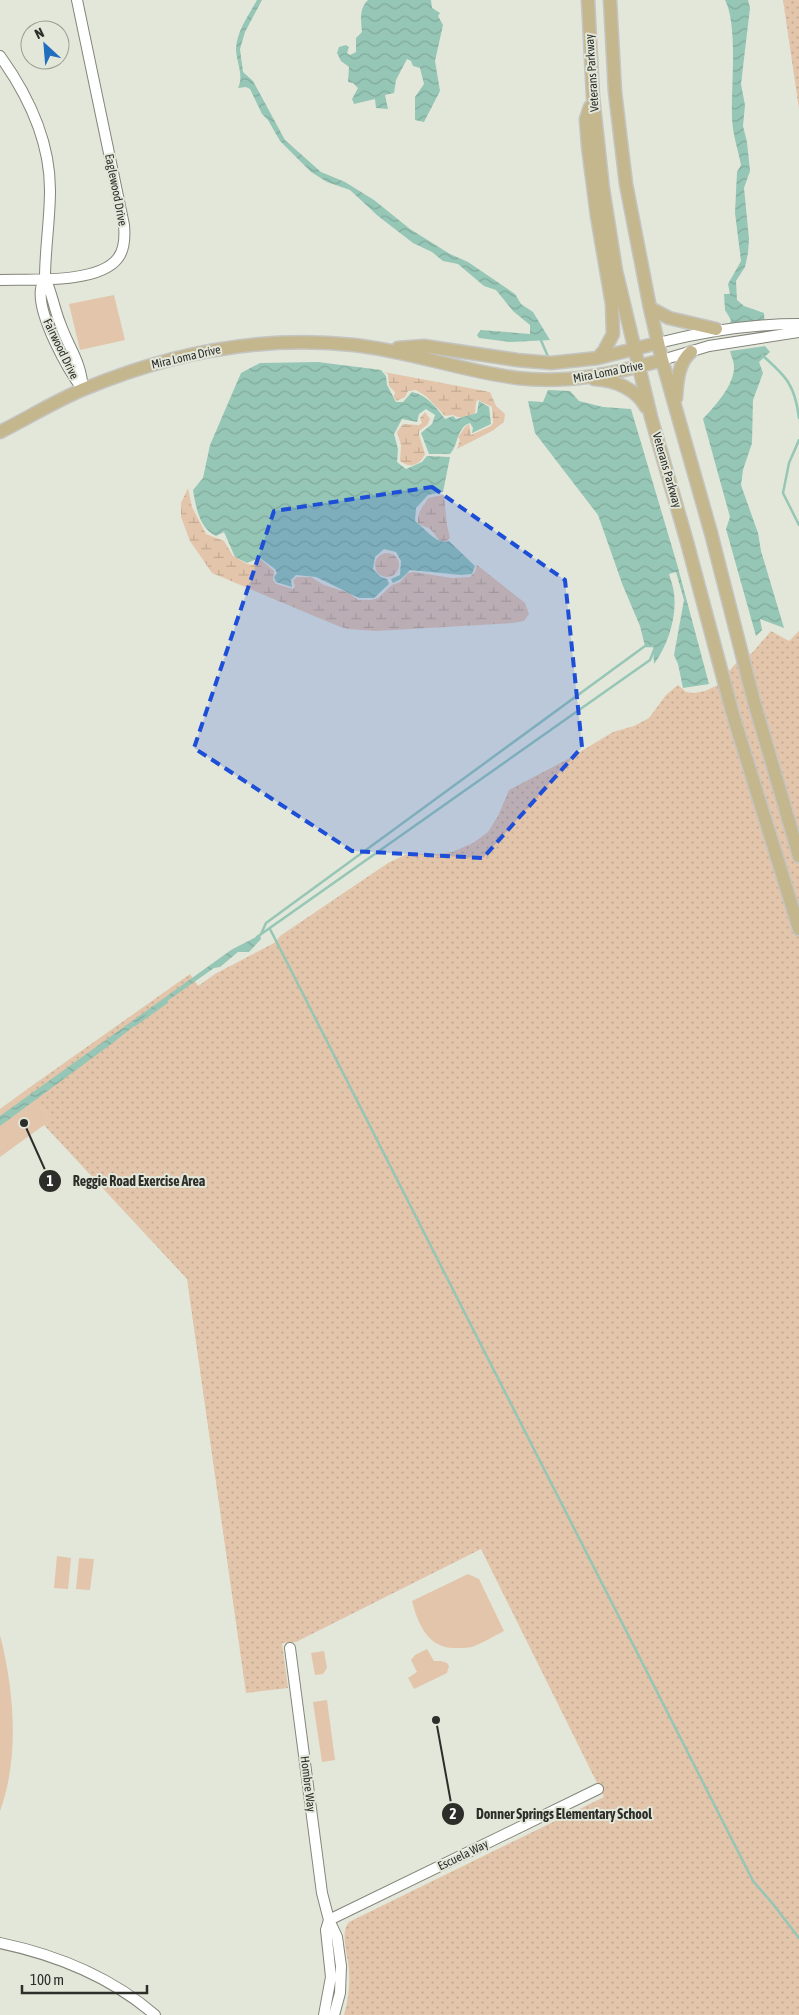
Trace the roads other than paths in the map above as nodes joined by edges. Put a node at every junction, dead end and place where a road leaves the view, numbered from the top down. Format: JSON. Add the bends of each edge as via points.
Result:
{"nodes":[{"id":1,"x":77,"y":0,"type":"edge"},
{"id":2,"x":588,"y":0,"type":"edge"},
{"id":3,"x":610,"y":0,"type":"edge"},
{"id":4,"x":0,"y":56,"type":"edge"},
{"id":5,"x":592,"y":95,"type":"junction"},
{"id":6,"x":45,"y":278,"type":"junction"},
{"id":7,"x":0,"y":280,"type":"edge"},
{"id":8,"x":650,"y":308,"type":"junction"},
{"id":9,"x":799,"y":324,"type":"edge"},
{"id":10,"x":722,"y":329,"type":"junction"},
{"id":11,"x":799,"y":332,"type":"edge"},
{"id":12,"x":658,"y":343,"type":"junction"},
{"id":13,"x":386,"y":349,"type":"junction"},
{"id":14,"x":635,"y":349,"type":"junction"},
{"id":15,"x":691,"y":352,"type":"junction"},
{"id":16,"x":598,"y":358,"type":"junction"},
{"id":17,"x":662,"y":360,"type":"junction"},
{"id":18,"x":639,"y":367,"type":"junction"},
{"id":19,"x":581,"y":379,"type":"junction"},
{"id":20,"x":83,"y":390,"type":"junction"},
{"id":21,"x":676,"y":408,"type":"junction"},
{"id":22,"x":651,"y":417,"type":"junction"},
{"id":23,"x":0,"y":432,"type":"edge"},
{"id":24,"x":799,"y":856,"type":"edge"},
{"id":25,"x":799,"y":929,"type":"edge"},
{"id":26,"x":290,"y":1648,"type":"dead end"},
{"id":27,"x":598,"y":1789,"type":"dead end"},
{"id":28,"x":328,"y":1920,"type":"junction"},
{"id":29,"x":0,"y":1943,"type":"edge"},
{"id":30,"x":155,"y":2015,"type":"edge"},
{"id":31,"x":324,"y":2015,"type":"edge"},
{"id":32,"x":334,"y":2015,"type":"edge"}],
"edges":[{"from":1,"to":6,"type":"street","name":"Eaglewood Drive","via":[[124,225],[124,244],[119,258],[100,272]]},
{"from":2,"to":5,"type":"main road","name":"Veterans Parkway"},
{"from":3,"to":8,"type":"main road","name":"Veterans Parkway","via":[[615,92],[626,184]]},
{"from":4,"to":6,"type":"street","name":"Fairwood Drive","via":[[26,95],[36,118],[48,166],[50,189]]},
{"from":5,"to":14,"type":"main road","name":"Veterans Parkway","via":[[616,271]]},
{"from":5,"to":16,"type":"main road","via":[[586,120],[588,146],[612,304],[613,334]]},
{"from":6,"to":7,"type":"street","name":"Eaglewood Drive"},
{"from":6,"to":20,"type":"street","name":"Fairwood Drive","via":[[41,290],[50,330],[69,371]]},
{"from":8,"to":10,"type":"main road","via":[[669,318]]},
{"from":8,"to":12,"type":"main road","name":"Veterans Parkway"},
{"from":9,"to":10,"type":"street","name":"Mira Loma Drive"},
{"from":10,"to":12,"type":"street","name":"Mira Loma Drive"},
{"from":11,"to":15,"type":"street","name":"Mira Loma Drive","via":[[728,342]]},
{"from":12,"to":14,"type":"main road","name":"Mira Loma Drive"},
{"from":12,"to":17,"type":"main road","name":"Veterans Parkway"},
{"from":13,"to":16,"type":"main road","name":"Mira Loma Drive","via":[[424,346],[533,362]]},
{"from":13,"to":19,"type":"main road","name":"Mira Loma Drive","via":[[501,376]]},
{"from":13,"to":20,"type":"main road","name":"Mira Loma Drive","via":[[323,342],[229,347],[167,360]]},
{"from":14,"to":16,"type":"main road","name":"Mira Loma Drive"},
{"from":14,"to":18,"type":"main road","name":"Veterans Parkway"},
{"from":15,"to":17,"type":"street","name":"Mira Loma Drive"},
{"from":15,"to":21,"type":"main road","via":[[683,360],[677,383]]},
{"from":17,"to":18,"type":"main road","name":"Mira Loma Drive"},
{"from":17,"to":21,"type":"main road","name":"Veterans Parkway"},
{"from":18,"to":19,"type":"main road","name":"Mira Loma Drive"},
{"from":18,"to":22,"type":"main road","name":"Veterans Parkway"},
{"from":19,"to":22,"type":"main road","via":[[603,380],[635,392]]},
{"from":20,"to":23,"type":"main road","name":"Mira Loma Drive"},
{"from":21,"to":24,"type":"main road","name":"Veterans Parkway","via":[[753,698]]},
{"from":22,"to":25,"type":"main road","name":"Veterans Parkway","via":[[733,715]]},
{"from":26,"to":28,"type":"street","name":"Hombre Way"},
{"from":27,"to":28,"type":"street","name":"Escuela Way"},
{"from":28,"to":31,"type":"street","name":"Hombre Way","via":[[326,1930],[331,1977]]},
{"from":28,"to":32,"type":"street","name":"Hombre Way","via":[[337,1937],[340,1966],[340,1993]]},
{"from":29,"to":30,"type":"street","via":[[44,1954],[92,1973]]}]}
